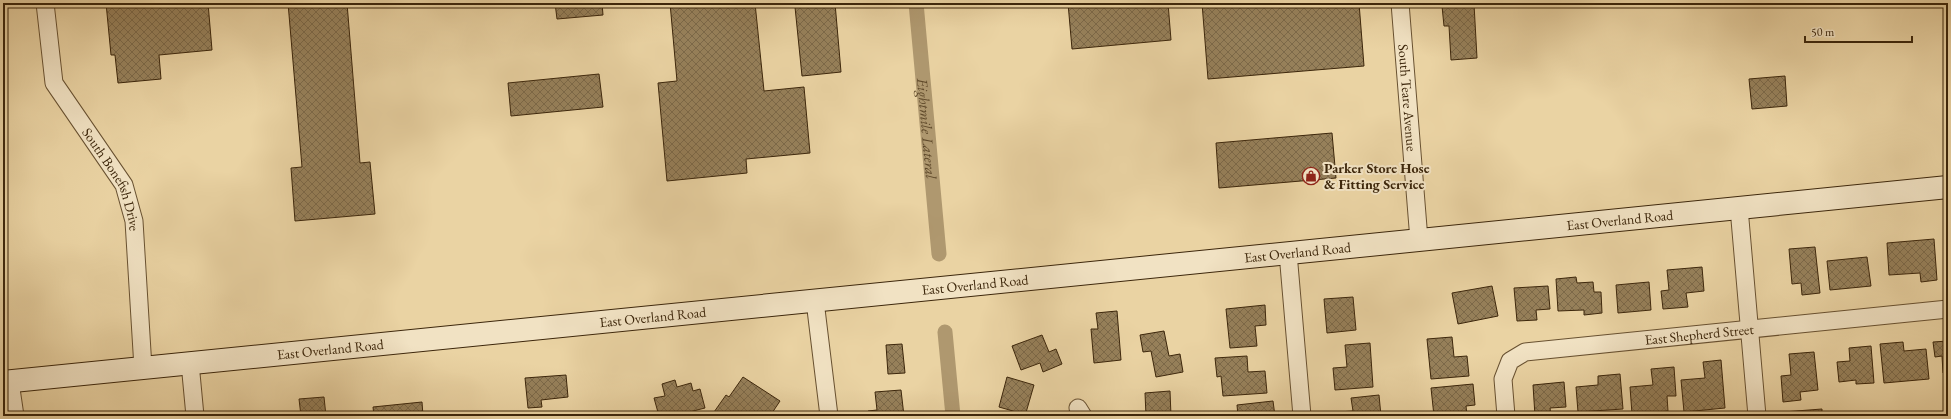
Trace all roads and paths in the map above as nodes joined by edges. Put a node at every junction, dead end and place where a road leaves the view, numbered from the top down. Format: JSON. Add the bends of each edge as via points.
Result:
{"nodes":[{"id":1,"x":45,"y":3,"type":"edge"},
{"id":2,"x":1400,"y":3,"type":"edge"},
{"id":3,"x":1948,"y":187,"type":"edge"},
{"id":4,"x":1739,"y":208,"type":"junction"},
{"id":5,"x":1419,"y":240,"type":"junction"},
{"id":6,"x":1288,"y":253,"type":"junction"},
{"id":7,"x":815,"y":301,"type":"junction"},
{"id":8,"x":1948,"y":309,"type":"edge"},
{"id":9,"x":1749,"y":329,"type":"junction"},
{"id":10,"x":190,"y":363,"type":"junction"},
{"id":11,"x":143,"y":368,"type":"junction"},
{"id":12,"x":7,"y":382,"type":"edge"},
{"id":13,"x":15,"y":416,"type":"edge"},
{"id":14,"x":195,"y":416,"type":"edge"},
{"id":15,"x":829,"y":416,"type":"edge"},
{"id":16,"x":1302,"y":416,"type":"edge"},
{"id":17,"x":1506,"y":416,"type":"edge"},
{"id":18,"x":1757,"y":416,"type":"edge"}],
"edges":[{"from":1,"to":11,"type":"street","name":"South Bonefish Drive","via":[[54,83],[124,185],[134,221]]},
{"from":2,"to":5,"type":"street","name":"South Teare Avenue"},
{"from":3,"to":4,"type":"main road","name":"East Overland Road"},
{"from":4,"to":5,"type":"main road","name":"East Overland Road"},
{"from":4,"to":9,"type":"street"},
{"from":5,"to":6,"type":"main road","name":"East Overland Road"},
{"from":6,"to":7,"type":"main road","name":"East Overland Road"},
{"from":6,"to":16,"type":"street"},
{"from":7,"to":10,"type":"main road","name":"East Overland Road"},
{"from":7,"to":15,"type":"street"},
{"from":8,"to":9,"type":"street","name":"East Shepherd Street"},
{"from":9,"to":17,"type":"street","name":"East Shepherd Street","via":[[1525,352],[1510,361],[1503,379]]},
{"from":9,"to":18,"type":"street"},
{"from":10,"to":11,"type":"main road","name":"East Overland Road"},
{"from":10,"to":14,"type":"street"},
{"from":11,"to":12,"type":"main road","name":"East Overland Road"},
{"from":12,"to":13,"type":"street"}]}
